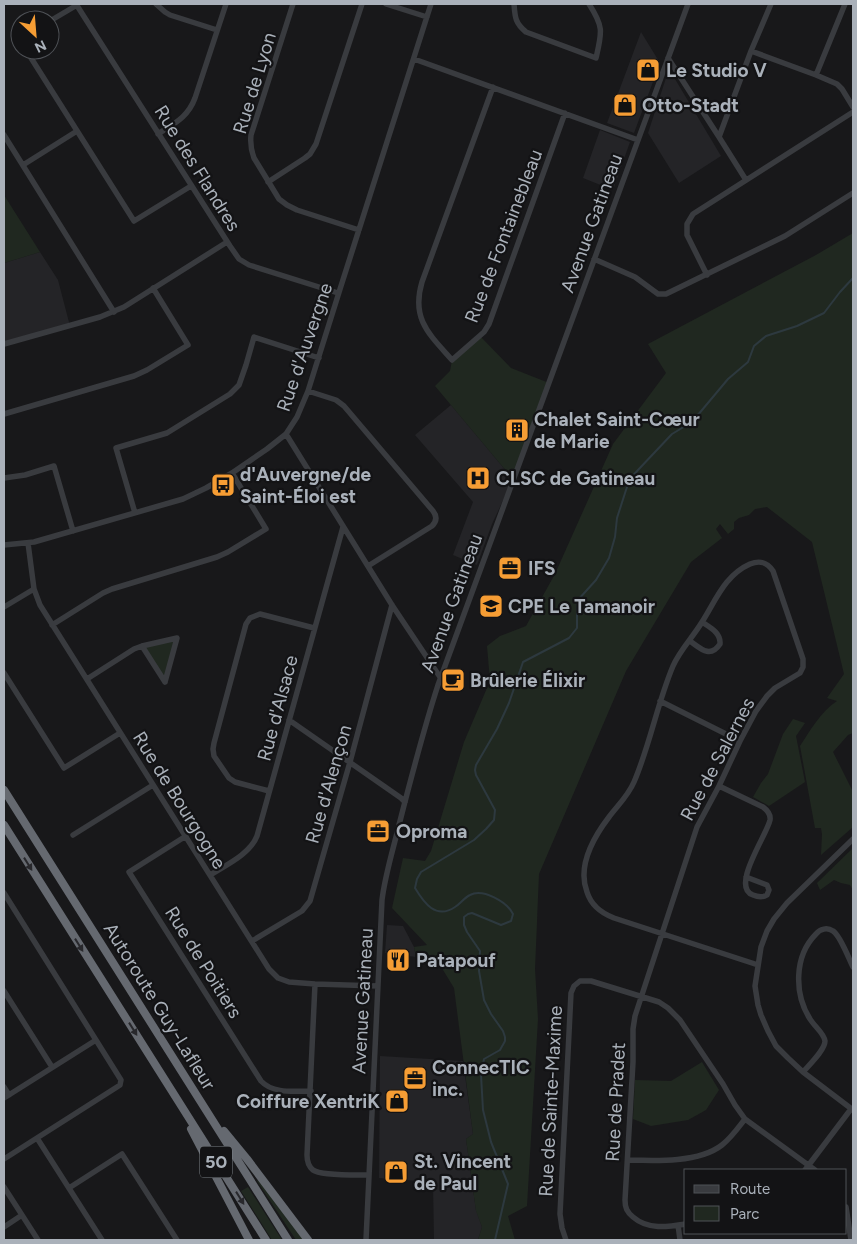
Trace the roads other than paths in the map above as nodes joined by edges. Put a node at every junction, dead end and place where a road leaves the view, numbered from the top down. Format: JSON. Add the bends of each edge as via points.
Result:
{"nodes":[{"id":1,"x":76,"y":4,"type":"edge"},
{"id":2,"x":156,"y":4,"type":"edge"},
{"id":3,"x":226,"y":4,"type":"edge"},
{"id":4,"x":294,"y":4,"type":"edge"},
{"id":5,"x":362,"y":4,"type":"edge"},
{"id":6,"x":386,"y":4,"type":"edge"},
{"id":7,"x":431,"y":4,"type":"edge"},
{"id":8,"x":514,"y":4,"type":"edge"},
{"id":9,"x":589,"y":4,"type":"edge"},
{"id":10,"x":688,"y":4,"type":"edge"},
{"id":11,"x":771,"y":4,"type":"edge"},
{"id":12,"x":845,"y":4,"type":"edge"},
{"id":13,"x":60,"y":14,"type":"edge"},
{"id":14,"x":427,"y":17,"type":"junction"},
{"id":15,"x":217,"y":30,"type":"junction"},
{"id":16,"x":751,"y":51,"type":"junction"},
{"id":17,"x":668,"y":58,"type":"junction"},
{"id":18,"x":414,"y":59,"type":"junction"},
{"id":19,"x":32,"y":60,"type":"edge"},
{"id":20,"x":816,"y":75,"type":"junction"},
{"id":21,"x":493,"y":87,"type":"junction"},
{"id":22,"x":853,"y":107,"type":"edge"},
{"id":23,"x":853,"y":112,"type":"edge"},
{"id":24,"x":565,"y":113,"type":"junction"},
{"id":25,"x":77,"y":131,"type":"junction"},
{"id":26,"x":158,"y":134,"type":"junction"},
{"id":27,"x":4,"y":135,"type":"edge"},
{"id":28,"x":719,"y":137,"type":"junction"},
{"id":29,"x":638,"y":140,"type":"junction"},
{"id":30,"x":23,"y":165,"type":"junction"},
{"id":31,"x":746,"y":180,"type":"junction"},
{"id":32,"x":268,"y":182,"type":"junction"},
{"id":33,"x":191,"y":186,"type":"junction"},
{"id":34,"x":853,"y":194,"type":"edge"},
{"id":35,"x":359,"y":230,"type":"junction"},
{"id":36,"x":227,"y":242,"type":"junction"},
{"id":37,"x":594,"y":259,"type":"junction"},
{"id":38,"x":707,"y":275,"type":"junction"},
{"id":39,"x":153,"y":288,"type":"junction"},
{"id":40,"x":338,"y":293,"type":"junction"},
{"id":41,"x":114,"y":312,"type":"junction"},
{"id":42,"x":4,"y":344,"type":"edge"},
{"id":43,"x":318,"y":358,"type":"junction"},
{"id":44,"x":308,"y":391,"type":"junction"},
{"id":45,"x":4,"y":414,"type":"edge"},
{"id":46,"x":286,"y":434,"type":"junction"},
{"id":47,"x":232,"y":473,"type":"junction"},
{"id":48,"x":4,"y":478,"type":"edge"},
{"id":49,"x":135,"y":513,"type":"junction"},
{"id":50,"x":343,"y":527,"type":"junction"},
{"id":51,"x":73,"y":531,"type":"junction"},
{"id":52,"x":28,"y":543,"type":"junction"},
{"id":53,"x":4,"y":545,"type":"edge"},
{"id":54,"x":368,"y":566,"type":"junction"},
{"id":55,"x":34,"y":589,"type":"junction"},
{"id":56,"x":392,"y":605,"type":"junction"},
{"id":57,"x":4,"y":607,"type":"edge"},
{"id":58,"x":702,"y":622,"type":"junction"},
{"id":59,"x":52,"y":625,"type":"junction"},
{"id":60,"x":314,"y":628,"type":"junction"},
{"id":61,"x":690,"y":640,"type":"junction"},
{"id":62,"x":142,"y":646,"type":"junction"},
{"id":63,"x":4,"y":673,"type":"edge"},
{"id":64,"x":440,"y":677,"type":"junction"},
{"id":65,"x":86,"y":679,"type":"junction"},
{"id":66,"x":660,"y":702,"type":"junction"},
{"id":67,"x":289,"y":720,"type":"junction"},
{"id":68,"x":120,"y":733,"type":"junction"},
{"id":69,"x":740,"y":741,"type":"junction"},
{"id":70,"x":350,"y":762,"type":"junction"},
{"id":71,"x":153,"y":785,"type":"junction"},
{"id":72,"x":719,"y":786,"type":"junction"},
{"id":73,"x":4,"y":790,"type":"edge"},
{"id":74,"x":269,"y":791,"type":"junction"},
{"id":75,"x":405,"y":802,"type":"junction"},
{"id":76,"x":4,"y":825,"type":"edge"},
{"id":77,"x":73,"y":835,"type":"dead end"},
{"id":78,"x":186,"y":836,"type":"junction"},
{"id":79,"x":853,"y":839,"type":"edge"},
{"id":80,"x":210,"y":875,"type":"junction"},
{"id":81,"x":746,"y":877,"type":"junction"},
{"id":82,"x":4,"y":893,"type":"edge"},
{"id":83,"x":662,"y":934,"type":"junction"},
{"id":84,"x":252,"y":941,"type":"junction"},
{"id":85,"x":758,"y":965,"type":"junction"},
{"id":86,"x":853,"y":968,"type":"edge"},
{"id":87,"x":315,"y":984,"type":"junction"},
{"id":88,"x":378,"y":986,"type":"junction"},
{"id":89,"x":4,"y":991,"type":"edge"},
{"id":90,"x":642,"y":996,"type":"junction"},
{"id":91,"x":96,"y":1040,"type":"junction"},
{"id":92,"x":52,"y":1067,"type":"junction"},
{"id":93,"x":803,"y":1072,"type":"junction"},
{"id":94,"x":167,"y":1083,"type":"junction"},
{"id":95,"x":4,"y":1087,"type":"edge"},
{"id":96,"x":311,"y":1091,"type":"junction"},
{"id":97,"x":6,"y":1096,"type":"edge"},
{"id":98,"x":201,"y":1102,"type":"junction"},
{"id":99,"x":852,"y":1109,"type":"edge"},
{"id":100,"x":745,"y":1119,"type":"junction"},
{"id":101,"x":37,"y":1138,"type":"junction"},
{"id":102,"x":4,"y":1159,"type":"edge"},
{"id":103,"x":628,"y":1160,"type":"junction"},
{"id":104,"x":807,"y":1168,"type":"edge"},
{"id":105,"x":370,"y":1175,"type":"junction"},
{"id":106,"x":4,"y":1187,"type":"edge"},
{"id":107,"x":69,"y":1188,"type":"junction"},
{"id":108,"x":847,"y":1214,"type":"edge"},
{"id":109,"x":22,"y":1215,"type":"junction"},
{"id":110,"x":684,"y":1224,"type":"edge"},
{"id":111,"x":678,"y":1225,"type":"junction"},
{"id":112,"x":4,"y":1227,"type":"edge"},
{"id":113,"x":38,"y":1240,"type":"edge"},
{"id":114,"x":102,"y":1240,"type":"edge"},
{"id":115,"x":178,"y":1240,"type":"edge"},
{"id":116,"x":250,"y":1240,"type":"edge"},
{"id":117,"x":266,"y":1240,"type":"edge"},
{"id":118,"x":288,"y":1240,"type":"edge"},
{"id":119,"x":308,"y":1240,"type":"edge"},
{"id":120,"x":366,"y":1240,"type":"edge"},
{"id":121,"x":566,"y":1240,"type":"edge"},
{"id":122,"x":680,"y":1240,"type":"edge"},
{"id":123,"x":851,"y":1240,"type":"edge"}],
"edges":[{"from":1,"to":13,"type":"street"},
{"from":1,"to":26,"type":"street","name":"Rue des Flandres"},
{"from":2,"to":15,"type":"street","via":[[164,12]]},
{"from":3,"to":15,"type":"street"},
{"from":4,"to":32,"type":"street","name":"Rue de Lyon","via":[[250,142],[254,158]]},
{"from":5,"to":32,"type":"street","via":[[316,144],[306,158]]},
{"from":6,"to":14,"type":"street"},
{"from":7,"to":14,"type":"street","name":"Rue d'Auvergne"},
{"from":8,"to":9,"type":"street","via":[[516,21],[526,32],[596,58],[601,29]]},
{"from":10,"to":17,"type":"street","name":"Avenue Gatineau"},
{"from":11,"to":16,"type":"street"},
{"from":12,"to":20,"type":"street"},
{"from":14,"to":18,"type":"street","name":"Rue d'Auvergne"},
{"from":15,"to":26,"type":"street","via":[[190,109]]},
{"from":16,"to":20,"type":"street"},
{"from":16,"to":28,"type":"street"},
{"from":17,"to":28,"type":"street"},
{"from":17,"to":29,"type":"street","name":"Avenue Gatineau"},
{"from":18,"to":21,"type":"street"},
{"from":18,"to":35,"type":"street","name":"Rue d'Auvergne"},
{"from":19,"to":25,"type":"street"},
{"from":20,"to":22,"type":"street","via":[[840,86]]},
{"from":21,"to":24,"type":"street"},
{"from":21,"to":24,"type":"street","name":"Rue de Fontainebleau","via":[[418,297],[426,328],[452,360],[489,324]]},
{"from":23,"to":31,"type":"street"},
{"from":24,"to":29,"type":"street"},
{"from":25,"to":30,"type":"street"},
{"from":25,"to":33,"type":"street","via":[[134,221]]},
{"from":26,"to":33,"type":"street","name":"Rue des Flandres"},
{"from":27,"to":30,"type":"street"},
{"from":28,"to":31,"type":"street"},
{"from":29,"to":37,"type":"street","name":"Avenue Gatineau"},
{"from":30,"to":41,"type":"street"},
{"from":31,"to":38,"type":"street","via":[[697,210],[687,224],[687,235]]},
{"from":32,"to":35,"type":"street","name":"Rue de Lyon","via":[[287,205]]},
{"from":33,"to":36,"type":"street","name":"Rue des Flandres"},
{"from":34,"to":38,"type":"street","via":[[790,232]]},
{"from":35,"to":40,"type":"street","name":"Rue d'Auvergne"},
{"from":36,"to":39,"type":"street"},
{"from":36,"to":40,"type":"street","name":"Rue des Flandres","via":[[244,262]]},
{"from":37,"to":38,"type":"street","via":[[630,274],[658,294],[666,294]]},
{"from":37,"to":64,"type":"street","name":"Avenue Gatineau"},
{"from":39,"to":41,"type":"street"},
{"from":39,"to":45,"type":"street","via":[[188,344],[134,376]]},
{"from":40,"to":43,"type":"street","name":"Rue d'Auvergne"},
{"from":41,"to":42,"type":"street"},
{"from":43,"to":44,"type":"street","name":"Rue d'Auvergne"},
{"from":43,"to":49,"type":"street","via":[[254,337],[239,385],[230,394],[167,433],[116,448]]},
{"from":44,"to":46,"type":"street","name":"Rue d'Auvergne"},
{"from":44,"to":54,"type":"street","via":[[344,406],[435,514],[432,526]]},
{"from":46,"to":47,"type":"street","name":"Rue d'Auvergne"},
{"from":46,"to":50,"type":"street"},
{"from":47,"to":49,"type":"street","name":"Rue d'Auvergne","via":[[182,499]]},
{"from":47,"to":59,"type":"street","via":[[266,529],[217,557],[102,593]]},
{"from":48,"to":51,"type":"street","via":[[54,466]]},
{"from":49,"to":51,"type":"street","name":"Rue d'Auvergne"},
{"from":50,"to":54,"type":"street"},
{"from":50,"to":60,"type":"street","name":"Rue d'Alsace"},
{"from":51,"to":52,"type":"street","name":"Rue d'Auvergne"},
{"from":52,"to":53,"type":"street","name":"Rue d'Auvergne"},
{"from":52,"to":55,"type":"street","name":"Rue de Bourgogne"},
{"from":54,"to":56,"type":"street"},
{"from":55,"to":57,"type":"street"},
{"from":55,"to":59,"type":"street","name":"Rue de Bourgogne"},
{"from":56,"to":64,"type":"street"},
{"from":56,"to":70,"type":"street","name":"Rue d'Alençon"},
{"from":58,"to":61,"type":"street","name":"Rue de Salernes"},
{"from":58,"to":61,"type":"street","via":[[718,634],[720,644],[706,652]]},
{"from":58,"to":69,"type":"street","name":"Rue de Salernes","via":[[721,589],[739,570],[759,562],[771,568],[803,667],[797,676],[767,696]]},
{"from":59,"to":65,"type":"street","name":"Rue de Bourgogne"},
{"from":60,"to":67,"type":"street","name":"Rue d'Alsace"},
{"from":60,"to":74,"type":"street","via":[[260,614],[250,618],[246,624],[213,752],[232,780]]},
{"from":61,"to":66,"type":"street","name":"Rue de Salernes","via":[[674,664]]},
{"from":62,"to":62,"type":"street","via":[[177,638],[165,682],[161,675]]},
{"from":62,"to":65,"type":"street"},
{"from":63,"to":68,"type":"street","via":[[64,768]]},
{"from":64,"to":75,"type":"street","name":"Avenue Gatineau"},
{"from":65,"to":68,"type":"street","name":"Rue de Bourgogne"},
{"from":66,"to":69,"type":"street"},
{"from":66,"to":83,"type":"street","name":"Rue de Salernes","via":[[634,782],[593,842],[583,875],[591,902],[599,910]]},
{"from":67,"to":70,"type":"street"},
{"from":67,"to":74,"type":"street","name":"Rue d'Alsace"},
{"from":68,"to":71,"type":"street","name":"Rue de Bourgogne"},
{"from":69,"to":72,"type":"street","name":"Rue de Salernes"},
{"from":70,"to":75,"type":"street"},
{"from":70,"to":84,"type":"street","name":"Rue d'Alençon","via":[[310,901],[302,911]]},
{"from":71,"to":77,"type":"street"},
{"from":71,"to":78,"type":"street","name":"Rue de Bourgogne"},
{"from":72,"to":81,"type":"street","via":[[763,807],[770,816]]},
{"from":72,"to":83,"type":"street","name":"Rue de Salernes","via":[[696,828]]},
{"from":73,"to":98,"type":"highway","name":"Autoroute Guy-Lafleur","number":"50"},
{"from":74,"to":80,"type":"street","name":"Rue d'Alsace","via":[[252,846]]},
{"from":75,"to":88,"type":"street","name":"Avenue Gatineau","via":[[383,892]]},
{"from":76,"to":94,"type":"highway","name":"Autoroute Guy-Lafleur","number":"50","one_way":true},
{"from":78,"to":80,"type":"street","name":"Rue de Bourgogne"},
{"from":78,"to":96,"type":"street","name":"Rue de Poitiers","via":[[129,872],[261,1081],[276,1090]]},
{"from":79,"to":85,"type":"street","via":[[776,916],[764,939]]},
{"from":80,"to":84,"type":"street","name":"Rue de Bourgogne"},
{"from":81,"to":81,"type":"street","via":[[748,893],[761,898],[767,895],[767,885]]},
{"from":82,"to":91,"type":"street"},
{"from":83,"to":85,"type":"street","name":"Rue de Salernes"},
{"from":83,"to":90,"type":"street","name":"Rue de Pradet"},
{"from":84,"to":87,"type":"street","name":"Rue de Bourgogne","via":[[278,978]]},
{"from":85,"to":93,"type":"street","via":[[756,996],[764,1023],[776,1046]]},
{"from":86,"to":93,"type":"street","via":[[832,930],[827,928],[814,935],[801,960],[798,989],[806,1012],[825,1040],[822,1049]]},
{"from":87,"to":88,"type":"street","name":"Rue de Bourgogne"},
{"from":87,"to":96,"type":"street"},
{"from":88,"to":105,"type":"street","name":"Avenue Gatineau"},
{"from":89,"to":92,"type":"street"},
{"from":90,"to":100,"type":"street","name":"Rue de Sainte-Maxime","via":[[664,1005],[680,1020]]},
{"from":90,"to":103,"type":"street","name":"Rue de Pradet","via":[[633,1029]]},
{"from":90,"to":121,"type":"street","name":"Rue de Sainte-Maxime","via":[[587,980],[576,983],[572,989],[560,1214]]},
{"from":91,"to":92,"type":"street"},
{"from":91,"to":101,"type":"street","via":[[121,1083]]},
{"from":92,"to":97,"type":"street"},
{"from":93,"to":99,"type":"street"},
{"from":94,"to":116,"type":"highway"},
{"from":94,"to":117,"type":"highway","name":"Autoroute Guy-Lafleur","number":"50","one_way":true},
{"from":95,"to":97,"type":"street"},
{"from":96,"to":105,"type":"street","via":[[307,1155],[310,1167],[322,1173]]},
{"from":98,"to":118,"type":"highway","name":"Autoroute Guy-Lafleur","number":"50"},
{"from":98,"to":119,"type":"highway"},
{"from":99,"to":104,"type":"street"},
{"from":100,"to":103,"type":"street","via":[[726,1142],[704,1155],[665,1161]]},
{"from":100,"to":104,"type":"street","name":"Rue de Sainte-Maxime"},
{"from":101,"to":102,"type":"street"},
{"from":101,"to":107,"type":"street"},
{"from":103,"to":111,"type":"street","name":"Rue de Pradet","via":[[627,1211],[648,1226]]},
{"from":105,"to":120,"type":"street","name":"Avenue Gatineau"},
{"from":106,"to":109,"type":"street"},
{"from":107,"to":114,"type":"street"},
{"from":107,"to":115,"type":"street","via":[[122,1154]]},
{"from":108,"to":123,"type":"street"},
{"from":109,"to":112,"type":"street"},
{"from":109,"to":113,"type":"street"},
{"from":110,"to":111,"type":"street","name":"Rue de Pradet"},
{"from":111,"to":122,"type":"street"}]}
